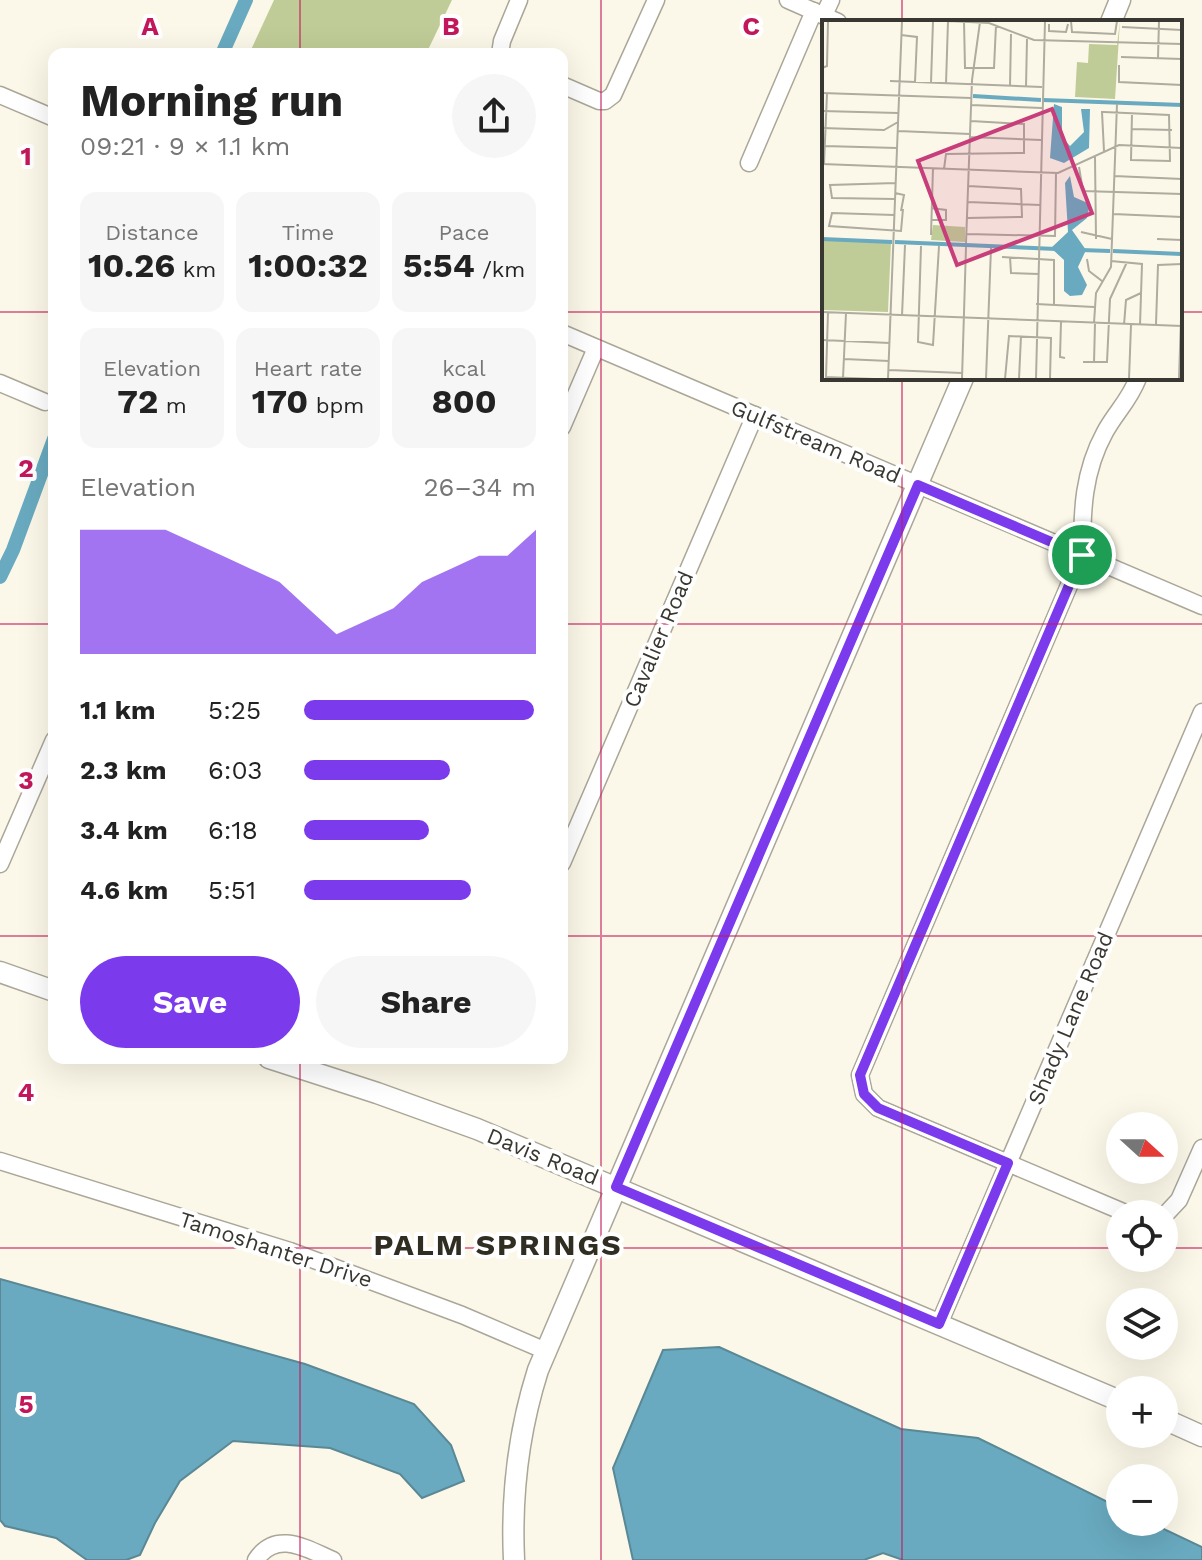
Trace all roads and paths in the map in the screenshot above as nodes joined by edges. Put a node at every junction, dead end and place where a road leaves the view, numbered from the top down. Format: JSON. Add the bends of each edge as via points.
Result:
{"nodes":[{"id":1,"x":519,"y":0,"type":"edge"},
{"id":2,"x":656,"y":0,"type":"edge"},
{"id":3,"x":788,"y":0,"type":"edge"},
{"id":4,"x":1120,"y":0,"type":"edge"},
{"id":5,"x":827,"y":12,"type":"edge"},
{"id":6,"x":1112,"y":20,"type":"edge"},
{"id":7,"x":822,"y":22,"type":"edge"},
{"id":8,"x":501,"y":48,"type":"edge"},
{"id":9,"x":568,"y":88,"type":"edge"},
{"id":10,"x":0,"y":95,"type":"edge"},
{"id":11,"x":48,"y":115,"type":"edge"},
{"id":12,"x":749,"y":163,"type":"dead end"},
{"id":13,"x":568,"y":336,"type":"edge"},
{"id":14,"x":596,"y":348,"type":"junction"},
{"id":15,"x":962,"y":380,"type":"edge"},
{"id":16,"x":1137,"y":380,"type":"edge"},
{"id":17,"x":0,"y":383,"type":"edge"},
{"id":18,"x":45,"y":402,"type":"dead end"},
{"id":19,"x":568,"y":413,"type":"edge"},
{"id":20,"x":755,"y":415,"type":"junction"},
{"id":21,"x":918,"y":485,"type":"junction"},
{"id":22,"x":1082,"y":555,"type":"junction"},
{"id":23,"x":1202,"y":606,"type":"edge"},
{"id":24,"x":1202,"y":712,"type":"edge"},
{"id":25,"x":48,"y":754,"type":"edge"},
{"id":26,"x":568,"y":849,"type":"edge"},
{"id":27,"x":0,"y":864,"type":"edge"},
{"id":28,"x":0,"y":972,"type":"edge"},
{"id":29,"x":48,"y":989,"type":"edge"},
{"id":30,"x":294,"y":1064,"type":"edge"},
{"id":31,"x":1202,"y":1148,"type":"edge"},
{"id":32,"x":0,"y":1161,"type":"edge"},
{"id":33,"x":1008,"y":1163,"type":"junction"},
{"id":34,"x":616,"y":1187,"type":"junction"},
{"id":35,"x":1178,"y":1202,"type":"edge"},
{"id":36,"x":1106,"y":1205,"type":"edge"},
{"id":37,"x":939,"y":1324,"type":"junction"},
{"id":38,"x":546,"y":1351,"type":"junction"},
{"id":39,"x":1106,"y":1395,"type":"edge"},
{"id":40,"x":1178,"y":1425,"type":"edge"},
{"id":41,"x":1202,"y":1436,"type":"edge"},
{"id":42,"x":256,"y":1560,"type":"edge"},
{"id":43,"x":333,"y":1560,"type":"edge"},
{"id":44,"x":514,"y":1560,"type":"edge"}],
"edges":[{"from":1,"to":8,"type":"street"},
{"from":2,"to":9,"type":"street","via":[[613,95],[599,101]]},
{"from":3,"to":5,"type":"street"},
{"from":4,"to":6,"type":"street"},
{"from":7,"to":12,"type":"street"},
{"from":10,"to":11,"type":"street"},
{"from":13,"to":14,"type":"street","name":"Gulfstream Road"},
{"from":14,"to":19,"type":"street"},
{"from":14,"to":20,"type":"street","name":"Gulfstream Road"},
{"from":15,"to":21,"type":"street"},
{"from":16,"to":22,"type":"street","via":[[1090,464],[1082,502]]},
{"from":17,"to":18,"type":"street"},
{"from":20,"to":21,"type":"street","name":"Gulfstream Road"},
{"from":20,"to":26,"type":"street","name":"Cavalier Road"},
{"from":21,"to":22,"type":"street","name":"Gulfstream Road"},
{"from":21,"to":34,"type":"street"},
{"from":22,"to":23,"type":"street","name":"Gulfstream Road"},
{"from":22,"to":33,"type":"street","via":[[860,1075],[864,1094],[878,1108]]},
{"from":24,"to":33,"type":"street","name":"Shady Lane Road"},
{"from":25,"to":27,"type":"street"},
{"from":28,"to":29,"type":"street"},
{"from":30,"to":34,"type":"street","name":"Davis Road","via":[[477,1129]]},
{"from":31,"to":35,"type":"street"},
{"from":32,"to":38,"type":"street","name":"Tamoshanter Drive","via":[[290,1251]]},
{"from":33,"to":36,"type":"street"},
{"from":33,"to":37,"type":"street","name":"Shady Lane Road"},
{"from":34,"to":37,"type":"street","name":"Davis Road"},
{"from":34,"to":38,"type":"street"},
{"from":37,"to":39,"type":"street","name":"Davis Road"},
{"from":38,"to":44,"type":"street","via":[[516,1462]]},
{"from":40,"to":41,"type":"street"},
{"from":42,"to":43,"type":"street","via":[[268,1546],[287,1542]]}]}
